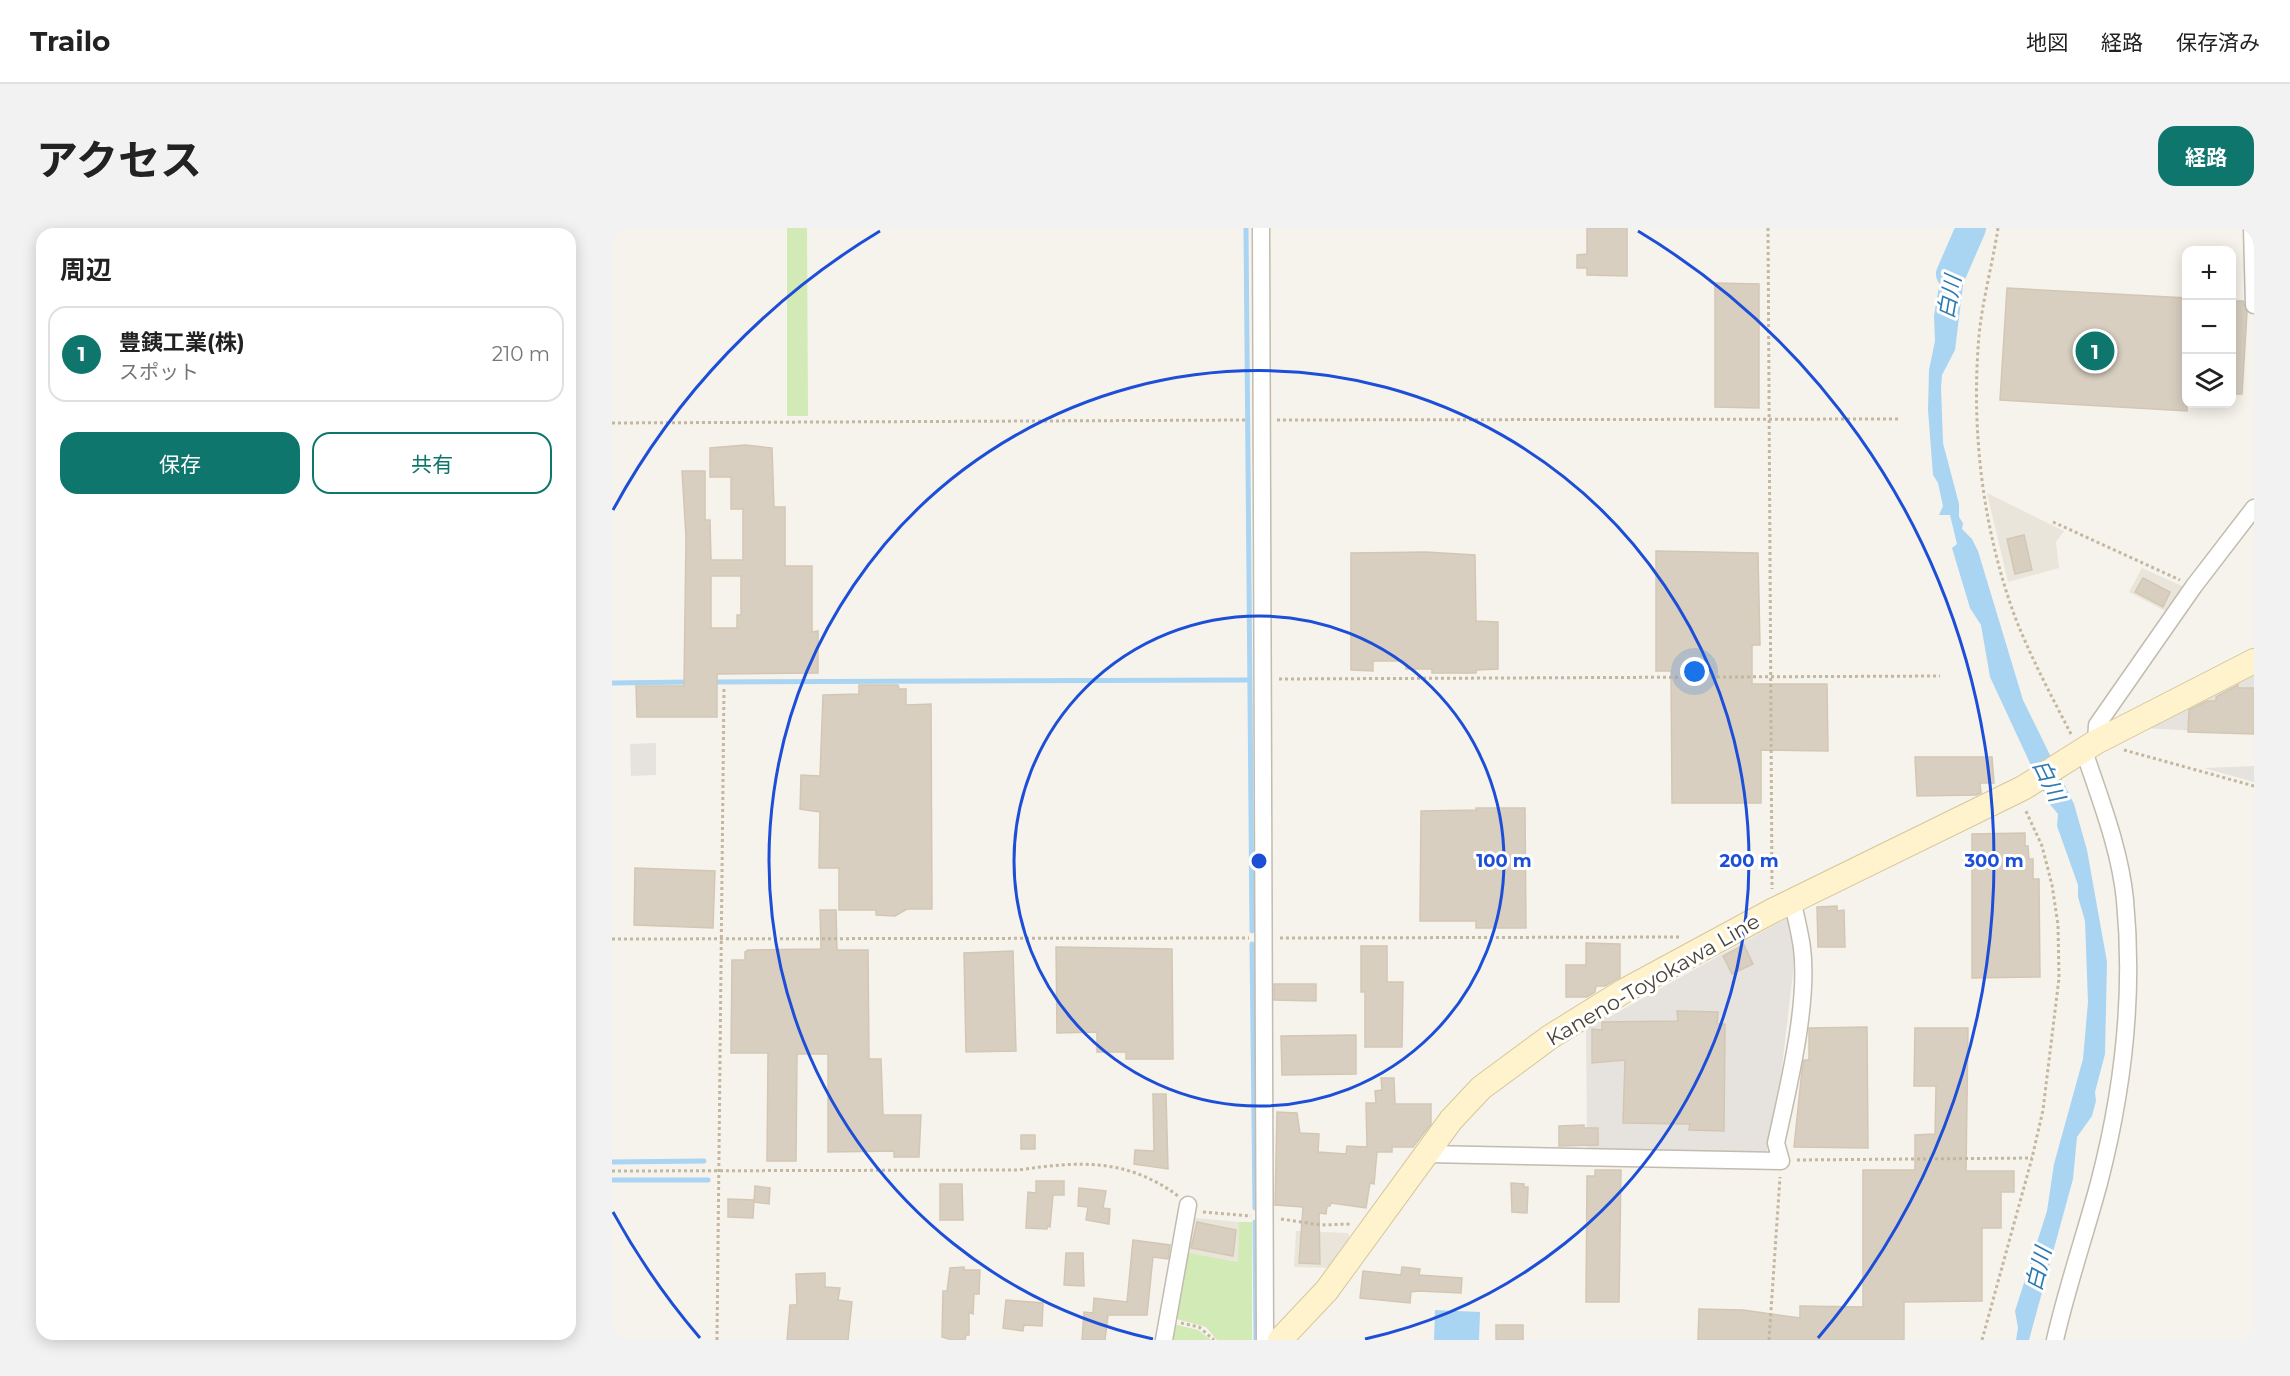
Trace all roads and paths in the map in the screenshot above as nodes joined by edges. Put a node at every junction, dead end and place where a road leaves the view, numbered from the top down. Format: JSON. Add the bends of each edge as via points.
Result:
{"nodes":[{"id":1,"x":1261,"y":228,"type":"edge"},
{"id":2,"x":1768,"y":228,"type":"edge"},
{"id":3,"x":1998,"y":228,"type":"edge"},
{"id":4,"x":2252,"y":228,"type":"edge"},
{"id":5,"x":2254,"y":304,"type":"edge"},
{"id":6,"x":1770,"y":418,"type":"junction"},
{"id":7,"x":1898,"y":418,"type":"dead end"},
{"id":8,"x":1262,"y":420,"type":"junction"},
{"id":9,"x":612,"y":423,"type":"edge"},
{"id":10,"x":2254,"y":508,"type":"edge"},
{"id":11,"x":2053,"y":522,"type":"dead end"},
{"id":12,"x":2194,"y":586,"type":"junction"},
{"id":13,"x":2254,"y":661,"type":"edge"},
{"id":14,"x":1940,"y":676,"type":"dead end"},
{"id":15,"x":1262,"y":679,"type":"junction"},
{"id":16,"x":1770,"y":679,"type":"junction"},
{"id":17,"x":724,"y":687,"type":"dead end"},
{"id":18,"x":2084,"y":750,"type":"junction"},
{"id":19,"x":2254,"y":786,"type":"edge"},
{"id":20,"x":2020,"y":790,"type":"junction"},
{"id":21,"x":1783,"y":907,"type":"junction"},
{"id":22,"x":722,"y":938,"type":"junction"},
{"id":23,"x":1264,"y":938,"type":"junction"},
{"id":24,"x":1689,"y":938,"type":"dead end"},
{"id":25,"x":612,"y":939,"type":"edge"},
{"id":26,"x":1426,"y":1154,"type":"junction"},
{"id":27,"x":2032,"y":1158,"type":"junction"},
{"id":28,"x":1780,"y":1161,"type":"junction"},
{"id":29,"x":721,"y":1170,"type":"junction"},
{"id":30,"x":612,"y":1172,"type":"edge"},
{"id":31,"x":1188,"y":1205,"type":"joint"},
{"id":32,"x":1168,"y":1320,"type":"junction"},
{"id":33,"x":717,"y":1340,"type":"edge"},
{"id":34,"x":1164,"y":1340,"type":"edge"},
{"id":35,"x":1214,"y":1340,"type":"edge"},
{"id":36,"x":1265,"y":1340,"type":"edge"},
{"id":37,"x":1280,"y":1340,"type":"edge"},
{"id":38,"x":1769,"y":1340,"type":"edge"},
{"id":39,"x":1982,"y":1340,"type":"edge"},
{"id":40,"x":2055,"y":1340,"type":"edge"}],
"edges":[{"from":1,"to":8,"type":"street"},
{"from":2,"to":6,"type":"path"},
{"from":3,"to":18,"type":"path","via":[[1978,350],[1977,416],[1983,493],[2003,581],[2016,618],[2044,682],[2074,740]]},
{"from":4,"to":5,"type":"street"},
{"from":6,"to":7,"type":"path"},
{"from":6,"to":8,"type":"path"},
{"from":6,"to":16,"type":"path"},
{"from":8,"to":9,"type":"path"},
{"from":8,"to":15,"type":"street"},
{"from":10,"to":12,"type":"street"},
{"from":11,"to":12,"type":"path"},
{"from":12,"to":18,"type":"street","via":[[2097,725]]},
{"from":13,"to":18,"type":"main road"},
{"from":14,"to":16,"type":"path"},
{"from":15,"to":16,"type":"path"},
{"from":15,"to":23,"type":"street"},
{"from":16,"to":21,"type":"path"},
{"from":17,"to":22,"type":"path"},
{"from":18,"to":19,"type":"path"},
{"from":18,"to":20,"type":"main road"},
{"from":18,"to":40,"type":"street","via":[[2114,843],[2125,897],[2128,997],[2112,1123]]},
{"from":20,"to":21,"type":"main road","name":"Kaneno-Toyokawa Line"},
{"from":20,"to":27,"type":"path","via":[[2042,846],[2058,925],[2059,978],[2054,1030]]},
{"from":21,"to":26,"type":"main road","name":"Kaneno-Toyokawa Line","via":[[1624,991],[1550,1037],[1481,1088]]},
{"from":21,"to":28,"type":"street","via":[[1802,949],[1802,975],[1797,1036],[1776,1143]]},
{"from":22,"to":23,"type":"path"},
{"from":22,"to":25,"type":"path"},
{"from":22,"to":29,"type":"path"},
{"from":23,"to":24,"type":"path"},
{"from":23,"to":36,"type":"street"},
{"from":26,"to":28,"type":"street"},
{"from":26,"to":37,"type":"main road","name":"Kaneno-Toyokawa Line","via":[[1327,1290]]},
{"from":27,"to":28,"type":"path"},
{"from":27,"to":39,"type":"path"},
{"from":28,"to":38,"type":"path"},
{"from":29,"to":30,"type":"path"},
{"from":29,"to":31,"type":"path","via":[[1019,1170],[1066,1163],[1097,1164],[1132,1170],[1158,1181]]},
{"from":29,"to":33,"type":"path"},
{"from":31,"to":32,"type":"street"},
{"from":32,"to":34,"type":"street"},
{"from":32,"to":35,"type":"path","via":[[1199,1327]]}]}
